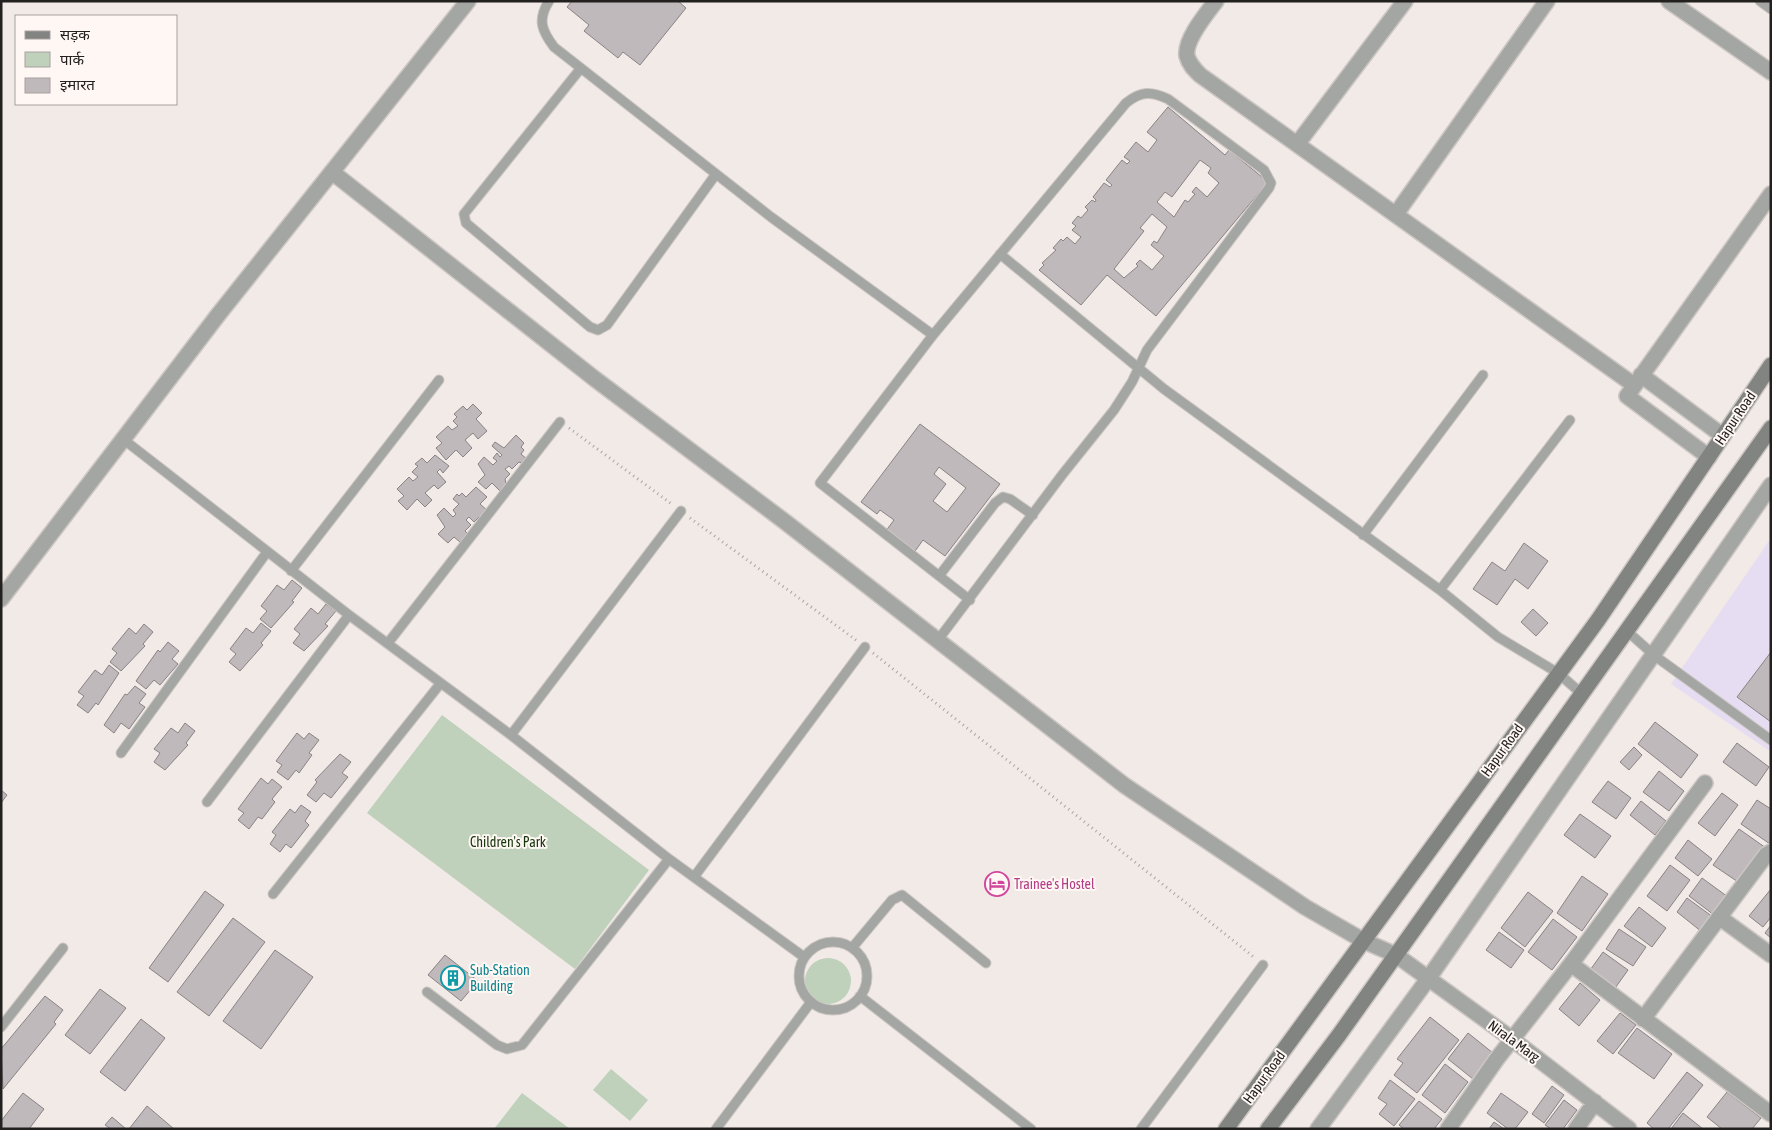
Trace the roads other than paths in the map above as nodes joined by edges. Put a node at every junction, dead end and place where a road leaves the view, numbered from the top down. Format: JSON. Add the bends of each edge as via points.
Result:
{"nodes":[{"id":1,"x":468,"y":1,"type":"edge"},
{"id":2,"x":549,"y":1,"type":"edge"},
{"id":3,"x":1216,"y":1,"type":"edge"},
{"id":4,"x":1405,"y":1,"type":"edge"},
{"id":5,"x":1547,"y":1,"type":"edge"},
{"id":6,"x":1669,"y":1,"type":"edge"},
{"id":7,"x":1760,"y":1,"type":"edge"},
{"id":8,"x":1771,"y":9,"type":"edge"},
{"id":9,"x":581,"y":68,"type":"junction"},
{"id":10,"x":1771,"y":72,"type":"edge"},
{"id":11,"x":1298,"y":143,"type":"junction"},
{"id":12,"x":332,"y":172,"type":"junction"},
{"id":13,"x":716,"y":174,"type":"junction"},
{"id":14,"x":1771,"y":194,"type":"edge"},
{"id":15,"x":1396,"y":214,"type":"junction"},
{"id":16,"x":1000,"y":254,"type":"junction"},
{"id":17,"x":933,"y":334,"type":"junction"},
{"id":18,"x":1138,"y":366,"type":"junction"},
{"id":19,"x":1771,"y":366,"type":"edge"},
{"id":20,"x":1483,"y":375,"type":"dead end"},
{"id":21,"x":439,"y":380,"type":"dead end"},
{"id":22,"x":1638,"y":380,"type":"junction"},
{"id":23,"x":1570,"y":420,"type":"dead end"},
{"id":24,"x":560,"y":422,"type":"road end"},
{"id":25,"x":1771,"y":428,"type":"edge"},
{"id":26,"x":1723,"y":436,"type":"junction"},
{"id":27,"x":123,"y":439,"type":"junction"},
{"id":28,"x":1709,"y":457,"type":"junction"},
{"id":29,"x":1771,"y":485,"type":"edge"},
{"id":30,"x":681,"y":512,"type":"road end"},
{"id":31,"x":1033,"y":515,"type":"junction"},
{"id":32,"x":1363,"y":535,"type":"junction"},
{"id":33,"x":267,"y":552,"type":"junction"},
{"id":34,"x":291,"y":571,"type":"junction"},
{"id":35,"x":939,"y":576,"type":"junction"},
{"id":36,"x":1440,"y":590,"type":"junction"},
{"id":37,"x":1,"y":599,"type":"edge"},
{"id":38,"x":970,"y":600,"type":"junction"},
{"id":39,"x":349,"y":615,"type":"junction"},
{"id":40,"x":1627,"y":631,"type":"junction"},
{"id":41,"x":938,"y":640,"type":"junction"},
{"id":42,"x":388,"y":643,"type":"junction"},
{"id":43,"x":865,"y":647,"type":"road end"},
{"id":44,"x":1654,"y":656,"type":"junction"},
{"id":45,"x":1558,"y":673,"type":"junction"},
{"id":46,"x":440,"y":684,"type":"junction"},
{"id":47,"x":1582,"y":694,"type":"junction"},
{"id":48,"x":510,"y":736,"type":"junction"},
{"id":49,"x":1771,"y":740,"type":"edge"},
{"id":50,"x":121,"y":753,"type":"dead end"},
{"id":51,"x":1705,"y":783,"type":"dead end"},
{"id":52,"x":207,"y":802,"type":"dead end"},
{"id":53,"x":1771,"y":852,"type":"edge"},
{"id":54,"x":669,"y":859,"type":"junction"},
{"id":55,"x":694,"y":877,"type":"junction"},
{"id":56,"x":273,"y":894,"type":"dead end"},
{"id":57,"x":1719,"y":917,"type":"junction"},
{"id":58,"x":1364,"y":941,"type":"junction"},
{"id":59,"x":63,"y":948,"type":"dead end"},
{"id":60,"x":852,"y":948,"type":"junction"},
{"id":61,"x":1396,"y":955,"type":"junction"},
{"id":62,"x":1771,"y":955,"type":"edge"},
{"id":63,"x":804,"y":957,"type":"junction"},
{"id":64,"x":986,"y":963,"type":"dead end"},
{"id":65,"x":1263,"y":964,"type":"road end"},
{"id":66,"x":1571,"y":964,"type":"junction"},
{"id":67,"x":1428,"y":979,"type":"junction"},
{"id":68,"x":427,"y":992,"type":"dead end"},
{"id":69,"x":860,"y":996,"type":"junction"},
{"id":70,"x":811,"y":1002,"type":"junction"},
{"id":71,"x":1643,"y":1018,"type":"junction"},
{"id":72,"x":1,"y":1027,"type":"edge"},
{"id":73,"x":1512,"y":1039,"type":"junction"},
{"id":74,"x":1595,"y":1102,"type":"junction"},
{"id":75,"x":1771,"y":1114,"type":"edge"},
{"id":76,"x":716,"y":1129,"type":"edge"},
{"id":77,"x":1031,"y":1129,"type":"edge"},
{"id":78,"x":1141,"y":1129,"type":"edge"},
{"id":79,"x":1226,"y":1129,"type":"edge"},
{"id":80,"x":1268,"y":1129,"type":"edge"},
{"id":81,"x":1318,"y":1129,"type":"edge"},
{"id":82,"x":1448,"y":1129,"type":"edge"},
{"id":83,"x":1576,"y":1129,"type":"edge"},
{"id":84,"x":1629,"y":1129,"type":"edge"}],
"edges":[{"from":1,"to":12,"type":"street"},
{"from":2,"to":9,"type":"lane","via":[[542,19],[544,33],[554,47]]},
{"from":3,"to":11,"type":"street","via":[[1187,45],[1190,64],[1200,75]]},
{"from":4,"to":11,"type":"street"},
{"from":5,"to":15,"type":"street"},
{"from":6,"to":10,"type":"street"},
{"from":7,"to":8,"type":"lane"},
{"from":9,"to":13,"type":"lane"},
{"from":9,"to":13,"type":"lane","via":[[464,214],[466,223],[590,327],[598,330],[607,325]]},
{"from":11,"to":15,"type":"street"},
{"from":12,"to":27,"type":"street"},
{"from":12,"to":41,"type":"street","name":"Nirala Marg","via":[[595,379]]},
{"from":13,"to":17,"type":"lane"},
{"from":14,"to":22,"type":"street"},
{"from":15,"to":22,"type":"street"},
{"from":16,"to":17,"type":"lane"},
{"from":16,"to":18,"type":"lane"},
{"from":16,"to":18,"type":"lane","via":[[1126,103],[1142,93],[1154,93],[1168,99],[1264,170],[1271,183],[1269,188],[1158,334]]},
{"from":17,"to":35,"type":"lane","via":[[820,483]]},
{"from":18,"to":31,"type":"lane","via":[[1114,410]]},
{"from":18,"to":32,"type":"lane","via":[[1164,389]]},
{"from":19,"to":26,"type":"main road","name":"Hapur Road"},
{"from":20,"to":32,"type":"lane"},
{"from":21,"to":34,"type":"lane"},
{"from":22,"to":26,"type":"street"},
{"from":22,"to":28,"type":"street","via":[[1627,396]]},
{"from":23,"to":36,"type":"lane"},
{"from":24,"to":42,"type":"lane"},
{"from":25,"to":40,"type":"main road"},
{"from":26,"to":28,"type":"main road","name":"Hapur Road"},
{"from":27,"to":33,"type":"lane"},
{"from":27,"to":37,"type":"street"},
{"from":28,"to":45,"type":"main road","name":"Hapur Road"},
{"from":29,"to":44,"type":"street"},
{"from":30,"to":48,"type":"lane"},
{"from":31,"to":35,"type":"lane","via":[[1002,497]]},
{"from":31,"to":38,"type":"lane"},
{"from":32,"to":36,"type":"lane"},
{"from":33,"to":34,"type":"lane"},
{"from":33,"to":50,"type":"lane"},
{"from":34,"to":39,"type":"lane"},
{"from":35,"to":38,"type":"lane"},
{"from":36,"to":45,"type":"lane","via":[[1498,637]]},
{"from":38,"to":41,"type":"lane"},
{"from":39,"to":42,"type":"lane"},
{"from":39,"to":52,"type":"lane"},
{"from":40,"to":44,"type":"lane"},
{"from":40,"to":47,"type":"main road"},
{"from":41,"to":58,"type":"street","name":"Nirala Marg","via":[[1124,785],[1305,907]]},
{"from":42,"to":46,"type":"lane"},
{"from":43,"to":55,"type":"lane"},
{"from":44,"to":49,"type":"lane"},
{"from":44,"to":67,"type":"street"},
{"from":45,"to":47,"type":"lane"},
{"from":45,"to":58,"type":"main road","name":"Hapur Road"},
{"from":46,"to":48,"type":"lane"},
{"from":46,"to":56,"type":"lane"},
{"from":47,"to":61,"type":"main road"},
{"from":48,"to":54,"type":"lane"},
{"from":51,"to":66,"type":"street"},
{"from":53,"to":57,"type":"street"},
{"from":54,"to":55,"type":"lane"},
{"from":54,"to":68,"type":"lane","via":[[522,1045],[507,1049],[497,1045]]},
{"from":55,"to":63,"type":"lane"},
{"from":57,"to":62,"type":"street"},
{"from":57,"to":71,"type":"street"},
{"from":58,"to":61,"type":"street","name":"Nirala Marg"},
{"from":58,"to":79,"type":"main road","name":"Hapur Road"},
{"from":59,"to":72,"type":"lane"},
{"from":60,"to":63,"type":"lane","via":[[842,944],[821,944]]},
{"from":60,"to":64,"type":"lane","via":[[892,900],[902,895]]},
{"from":60,"to":69,"type":"lane","via":[[866,970],[865,986]]},
{"from":61,"to":67,"type":"street","name":"Nirala Marg"},
{"from":61,"to":80,"type":"main road"},
{"from":63,"to":70,"type":"lane","via":[[800,988]]},
{"from":65,"to":78,"type":"lane"},
{"from":66,"to":71,"type":"street"},
{"from":66,"to":73,"type":"street"},
{"from":67,"to":73,"type":"street","name":"Nirala Marg"},
{"from":67,"to":81,"type":"street"},
{"from":69,"to":70,"type":"lane","via":[[853,1003],[833,1010]]},
{"from":69,"to":77,"type":"lane"},
{"from":70,"to":76,"type":"lane"},
{"from":71,"to":75,"type":"street"},
{"from":73,"to":74,"type":"street","name":"Nirala Marg"},
{"from":73,"to":82,"type":"street"},
{"from":74,"to":83,"type":"street"},
{"from":74,"to":84,"type":"street","name":"Nirala Marg"}]}
